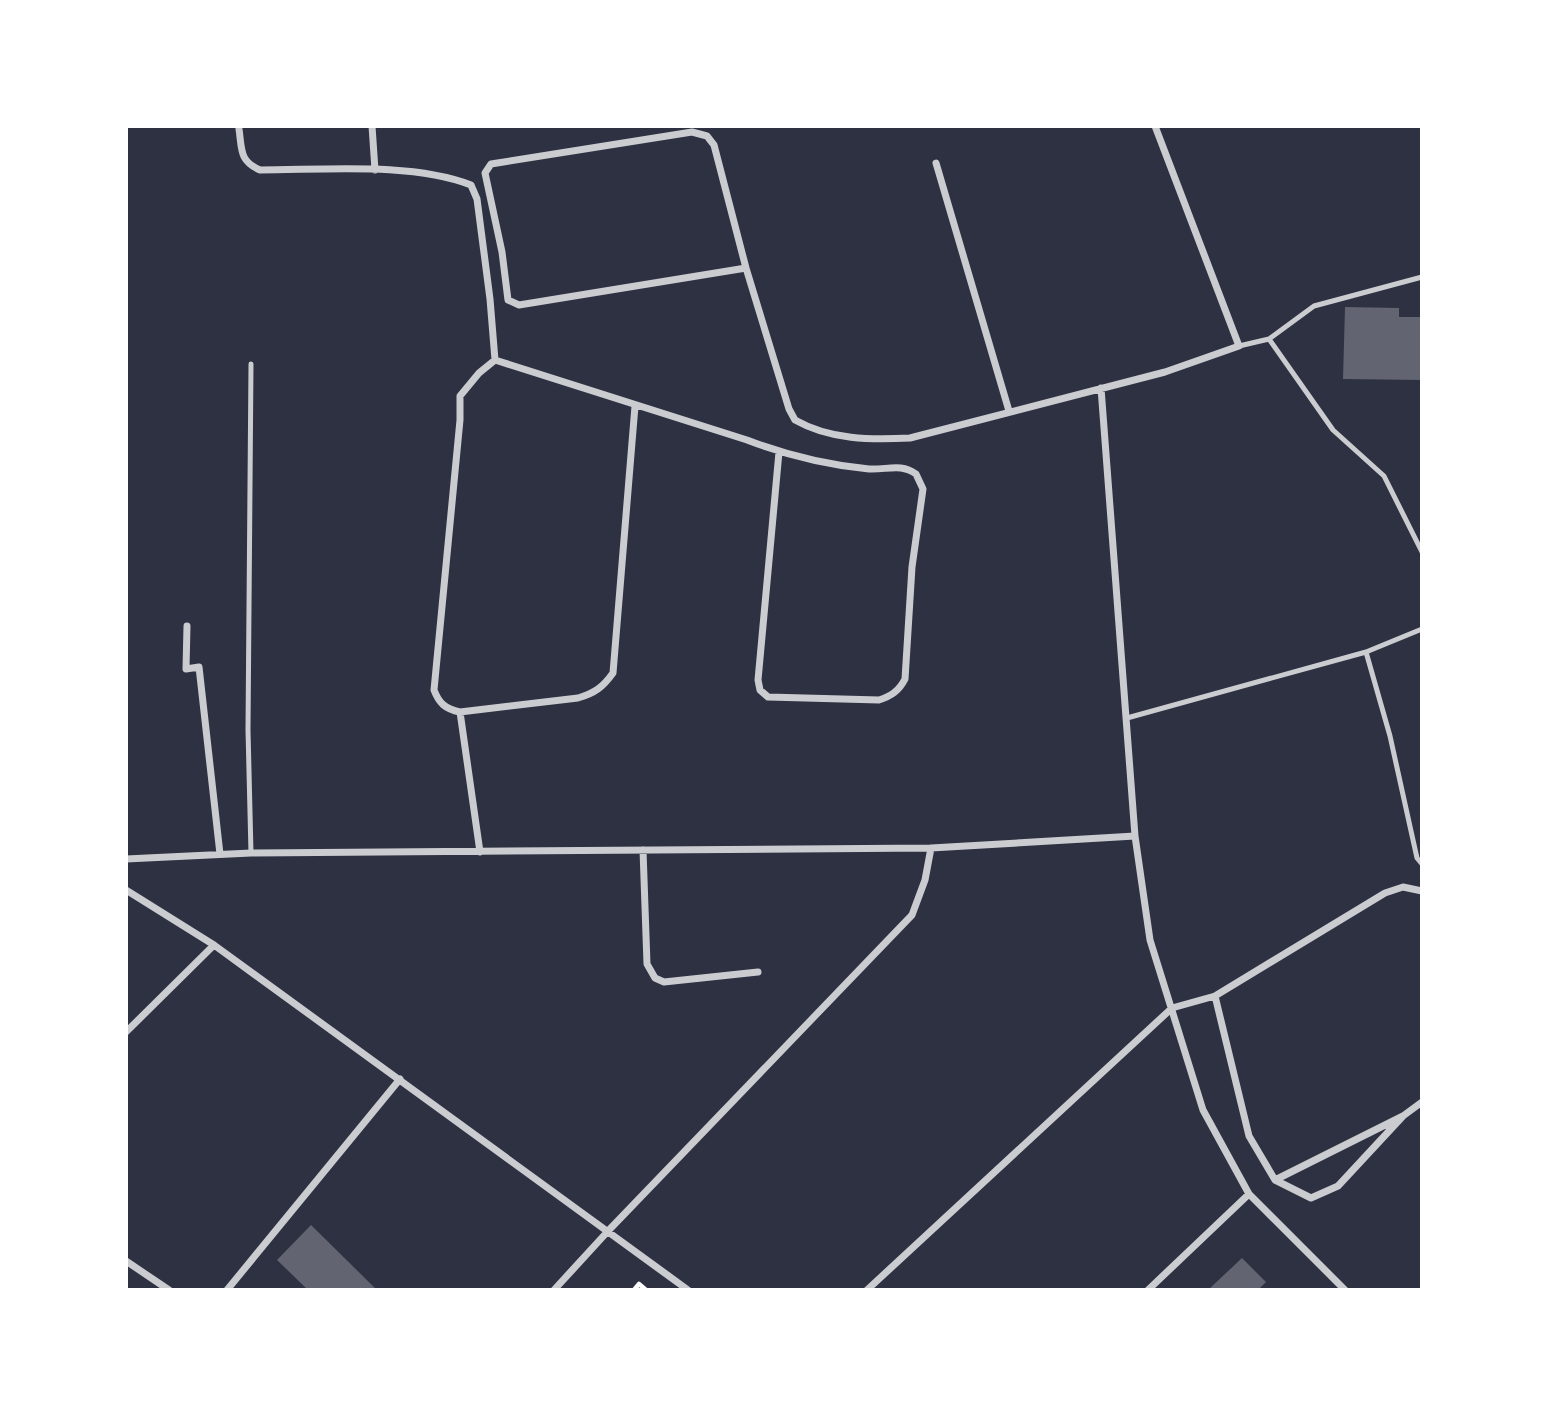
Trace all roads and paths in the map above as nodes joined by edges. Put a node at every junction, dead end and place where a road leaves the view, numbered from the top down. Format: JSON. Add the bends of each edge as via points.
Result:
{"nodes":[{"id":1,"x":373,"y":126,"type":"edge"},
{"id":2,"x":1155,"y":126,"type":"edge"},
{"id":3,"x":239,"y":129,"type":"dead end"},
{"id":4,"x":936,"y":163,"type":"dead end"},
{"id":5,"x":375,"y":170,"type":"junction"},
{"id":6,"x":746,"y":268,"type":"junction"},
{"id":7,"x":1422,"y":277,"type":"edge"},
{"id":8,"x":1269,"y":339,"type":"junction"},
{"id":9,"x":1239,"y":346,"type":"junction"},
{"id":10,"x":495,"y":360,"type":"junction"},
{"id":11,"x":251,"y":364,"type":"dead end"},
{"id":12,"x":1101,"y":388,"type":"junction"},
{"id":13,"x":635,"y":405,"type":"junction"},
{"id":14,"x":1009,"y":411,"type":"junction"},
{"id":15,"x":779,"y":452,"type":"junction"},
{"id":16,"x":1422,"y":552,"type":"edge"},
{"id":17,"x":187,"y":626,"type":"dead end"},
{"id":18,"x":1422,"y":629,"type":"edge"},
{"id":19,"x":1366,"y":652,"type":"junction"},
{"id":20,"x":460,"y":712,"type":"junction"},
{"id":21,"x":1127,"y":718,"type":"junction"},
{"id":22,"x":1135,"y":836,"type":"junction"},
{"id":23,"x":931,"y":848,"type":"junction"},
{"id":24,"x":643,"y":850,"type":"junction"},
{"id":25,"x":480,"y":852,"type":"junction"},
{"id":26,"x":251,"y":853,"type":"junction"},
{"id":27,"x":220,"y":854,"type":"junction"},
{"id":28,"x":126,"y":859,"type":"edge"},
{"id":29,"x":1422,"y":864,"type":"edge"},
{"id":30,"x":126,"y":890,"type":"edge"},
{"id":31,"x":1422,"y":891,"type":"edge"},
{"id":32,"x":214,"y":945,"type":"junction"},
{"id":33,"x":758,"y":972,"type":"dead end"},
{"id":34,"x":1215,"y":996,"type":"junction"},
{"id":35,"x":1172,"y":1008,"type":"junction"},
{"id":36,"x":126,"y":1032,"type":"edge"},
{"id":37,"x":400,"y":1079,"type":"junction"},
{"id":38,"x":1422,"y":1102,"type":"edge"},
{"id":39,"x":1403,"y":1116,"type":"junction"},
{"id":40,"x":1276,"y":1180,"type":"junction"},
{"id":41,"x":1249,"y":1194,"type":"junction"},
{"id":42,"x":609,"y":1230,"type":"junction"},
{"id":43,"x":126,"y":1261,"type":"edge"},
{"id":44,"x":169,"y":1290,"type":"edge"},
{"id":45,"x":227,"y":1290,"type":"edge"},
{"id":46,"x":554,"y":1290,"type":"edge"},
{"id":47,"x":634,"y":1290,"type":"edge"},
{"id":48,"x":646,"y":1290,"type":"edge"},
{"id":49,"x":688,"y":1290,"type":"edge"},
{"id":50,"x":867,"y":1290,"type":"edge"},
{"id":51,"x":1148,"y":1290,"type":"edge"},
{"id":52,"x":1345,"y":1290,"type":"edge"}],
"edges":[{"from":1,"to":5,"type":"street"},
{"from":2,"to":9,"type":"street"},
{"from":3,"to":5,"type":"street","via":[[243,158],[260,170]]},
{"from":4,"to":14,"type":"street"},
{"from":5,"to":10,"type":"street","via":[[431,173],[471,186],[477,199]]},
{"from":6,"to":6,"type":"street","via":[[714,145],[707,136],[692,132],[491,164],[485,173],[508,300],[519,305]]},
{"from":6,"to":14,"type":"street","via":[[789,409],[804,426],[866,440],[910,438]]},
{"from":7,"to":8,"type":"lane","via":[[1314,306]]},
{"from":8,"to":9,"type":"lane"},
{"from":8,"to":16,"type":"lane","via":[[1333,430],[1384,476]]},
{"from":9,"to":12,"type":"street"},
{"from":10,"to":13,"type":"street"},
{"from":10,"to":20,"type":"street","via":[[460,396],[433,690],[439,702]]},
{"from":11,"to":26,"type":"lane"},
{"from":12,"to":14,"type":"street"},
{"from":12,"to":21,"type":"street"},
{"from":13,"to":15,"type":"street"},
{"from":13,"to":20,"type":"street","via":[[613,673],[593,694],[578,698]]},
{"from":15,"to":15,"type":"street","via":[[871,469],[901,467],[916,474],[920,482],[923,489],[912,567],[905,679],[900,690],[888,697],[768,697],[760,690]]},
{"from":17,"to":27,"type":"street","via":[[186,669],[199,667]]},
{"from":18,"to":19,"type":"lane"},
{"from":19,"to":21,"type":"lane"},
{"from":19,"to":29,"type":"lane"},
{"from":20,"to":25,"type":"street"},
{"from":21,"to":22,"type":"street"},
{"from":22,"to":23,"type":"street"},
{"from":22,"to":35,"type":"street","via":[[1150,940]]},
{"from":23,"to":24,"type":"street"},
{"from":23,"to":42,"type":"street","via":[[912,915]]},
{"from":24,"to":25,"type":"street"},
{"from":24,"to":33,"type":"street","via":[[647,964],[654,978],[664,982]]},
{"from":25,"to":26,"type":"street"},
{"from":26,"to":27,"type":"street"},
{"from":27,"to":28,"type":"street"},
{"from":30,"to":32,"type":"street"},
{"from":31,"to":34,"type":"street","via":[[1403,887],[1385,892]]},
{"from":32,"to":36,"type":"street"},
{"from":32,"to":37,"type":"street"},
{"from":34,"to":35,"type":"street"},
{"from":34,"to":40,"type":"street","via":[[1249,1136]]},
{"from":35,"to":41,"type":"street","via":[[1203,1110]]},
{"from":35,"to":50,"type":"street"},
{"from":37,"to":42,"type":"street"},
{"from":37,"to":45,"type":"street"},
{"from":38,"to":39,"type":"street"},
{"from":39,"to":40,"type":"street"},
{"from":39,"to":40,"type":"street","via":[[1338,1186],[1311,1198]]},
{"from":41,"to":51,"type":"street"},
{"from":41,"to":52,"type":"street"},
{"from":42,"to":46,"type":"street"},
{"from":42,"to":49,"type":"street"},
{"from":43,"to":44,"type":"street"},
{"from":47,"to":48,"type":"path","via":[[639,1284]]}]}
